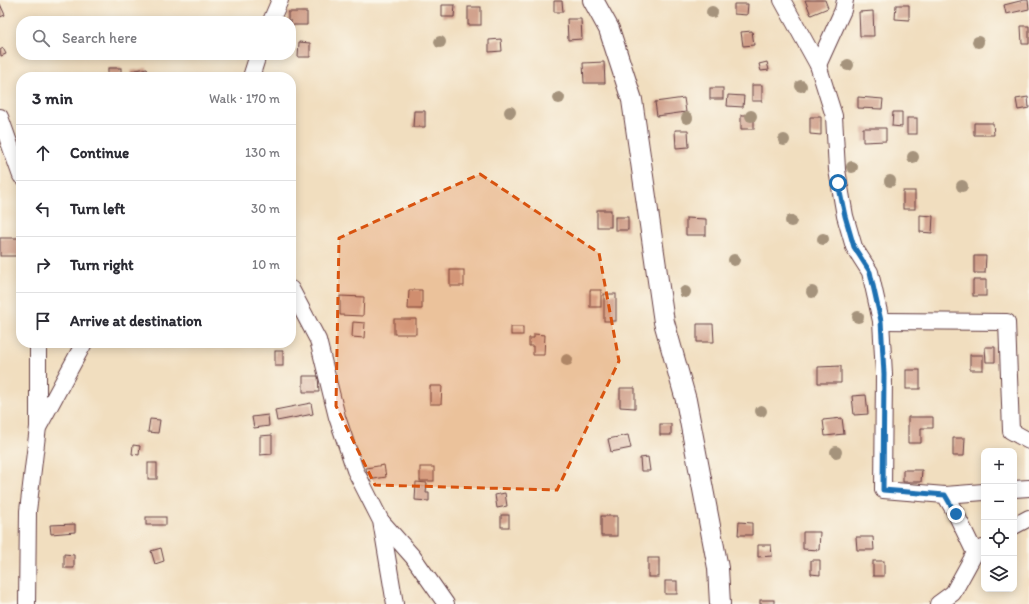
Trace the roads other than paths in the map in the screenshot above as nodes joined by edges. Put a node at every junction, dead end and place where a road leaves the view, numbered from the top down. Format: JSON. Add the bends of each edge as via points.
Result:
{"nodes":[{"id":1,"x":280,"y":0,"type":"edge"},
{"id":2,"x":594,"y":0,"type":"edge"},
{"id":3,"x":782,"y":0,"type":"edge"},
{"id":4,"x":845,"y":0,"type":"edge"},
{"id":5,"x":273,"y":16,"type":"edge"},
{"id":6,"x":256,"y":60,"type":"edge"},
{"id":7,"x":818,"y":65,"type":"junction"},
{"id":8,"x":253,"y":72,"type":"edge"},
{"id":9,"x":0,"y":117,"type":"edge"},
{"id":10,"x":16,"y":162,"type":"edge"},
{"id":11,"x":296,"y":298,"type":"edge"},
{"id":12,"x":881,"y":321,"type":"junction"},
{"id":13,"x":38,"y":348,"type":"edge"},
{"id":14,"x":81,"y":348,"type":"edge"},
{"id":15,"x":38,"y":427,"type":"junction"},
{"id":16,"x":1029,"y":441,"type":"edge"},
{"id":17,"x":1029,"y":488,"type":"edge"},
{"id":18,"x":1017,"y":489,"type":"edge"},
{"id":19,"x":981,"y":492,"type":"edge"},
{"id":20,"x":945,"y":495,"type":"junction"},
{"id":21,"x":1029,"y":518,"type":"edge"},
{"id":22,"x":381,"y":521,"type":"junction"},
{"id":23,"x":1017,"y":524,"type":"edge"},
{"id":24,"x":980,"y":550,"type":"edge"},
{"id":25,"x":27,"y":604,"type":"edge"},
{"id":26,"x":395,"y":604,"type":"edge"},
{"id":27,"x":446,"y":604,"type":"edge"},
{"id":28,"x":720,"y":604,"type":"edge"},
{"id":29,"x":938,"y":604,"type":"edge"}],
"edges":[{"from":1,"to":5,"type":"street"},
{"from":2,"to":28,"type":"street","via":[[609,29],[632,100],[664,322],[686,400],[718,568]]},
{"from":3,"to":7,"type":"street"},
{"from":4,"to":7,"type":"street"},
{"from":6,"to":8,"type":"street"},
{"from":7,"to":12,"type":"street","via":[[834,116],[837,170],[845,216],[854,247],[870,272]]},
{"from":9,"to":10,"type":"street"},
{"from":11,"to":22,"type":"street","via":[[318,340],[337,417],[355,470]]},
{"from":12,"to":16,"type":"street","via":[[1007,322],[1011,431]]},
{"from":12,"to":20,"type":"street","via":[[884,374],[883,490]]},
{"from":13,"to":15,"type":"street"},
{"from":14,"to":15,"type":"street"},
{"from":15,"to":25,"type":"street","via":[[28,511]]},
{"from":17,"to":18,"type":"street"},
{"from":19,"to":20,"type":"street"},
{"from":20,"to":24,"type":"street"},
{"from":21,"to":23,"type":"street"},
{"from":22,"to":26,"type":"street"},
{"from":22,"to":27,"type":"street","via":[[412,557]]},
{"from":24,"to":29,"type":"street","via":[[953,593]]}]}
